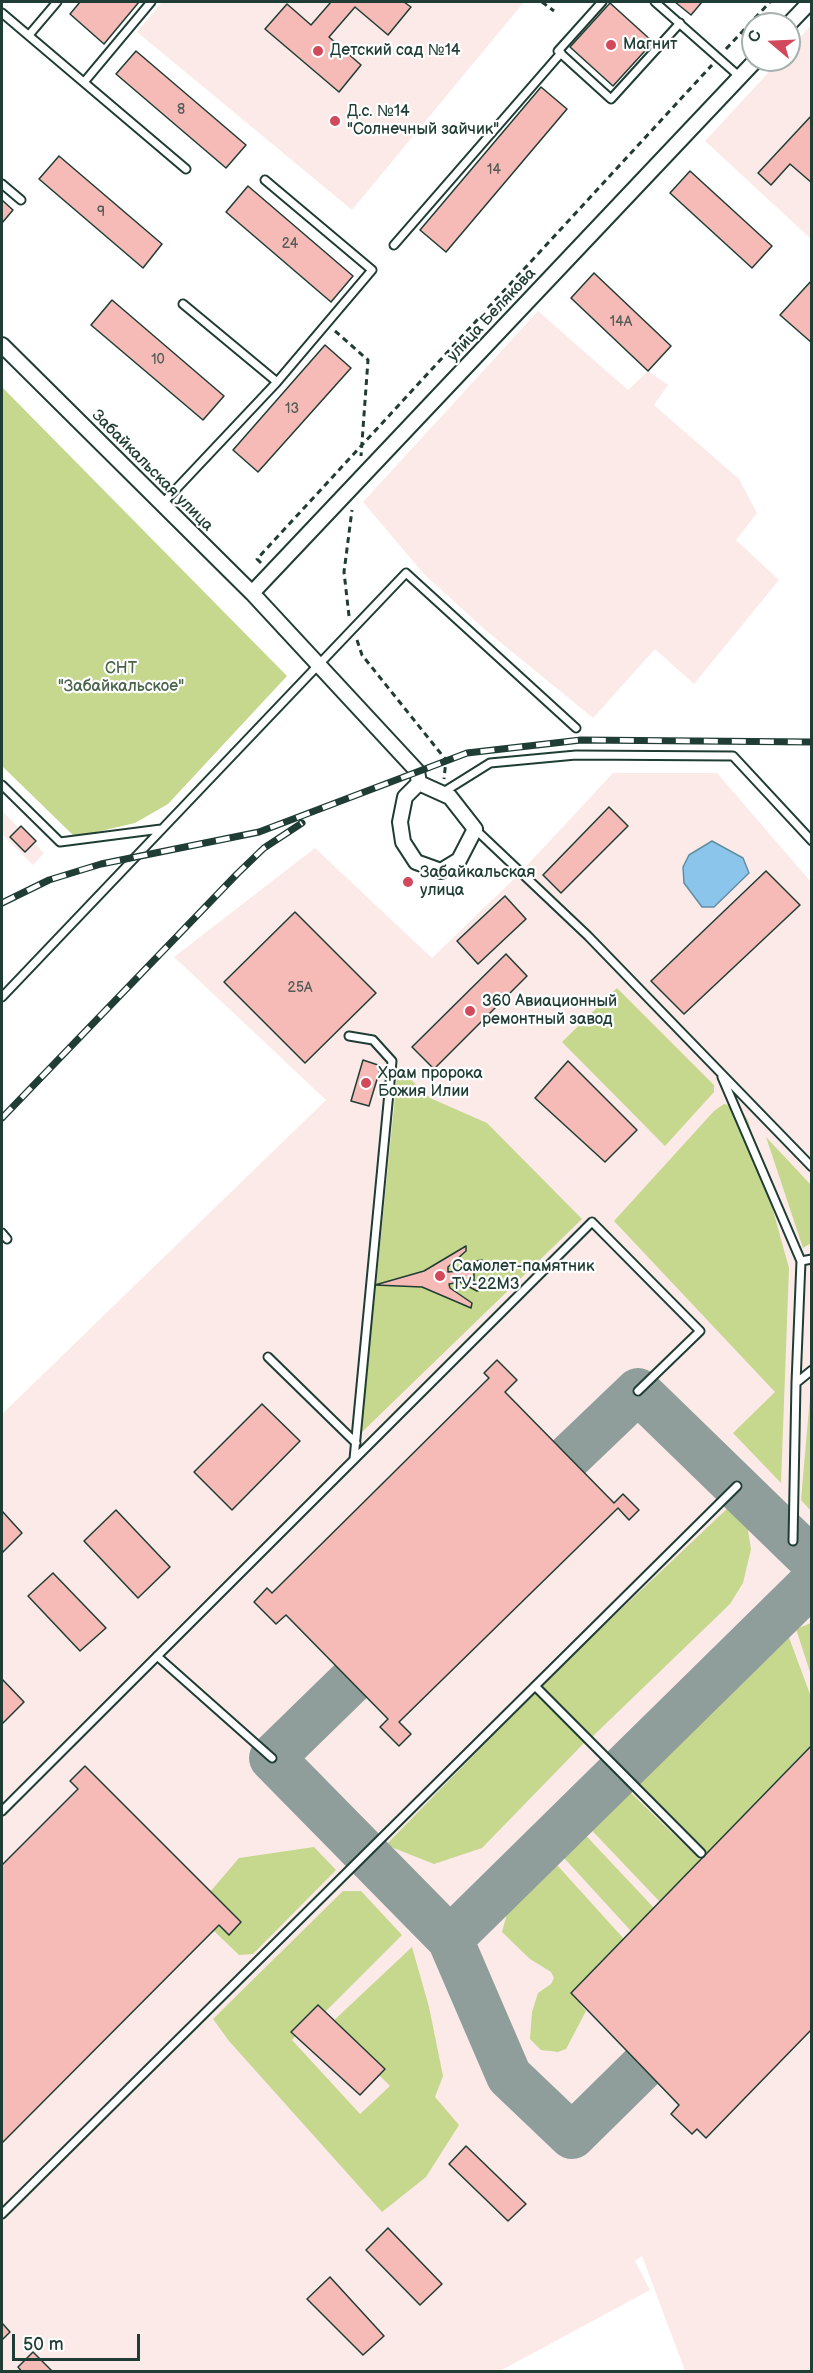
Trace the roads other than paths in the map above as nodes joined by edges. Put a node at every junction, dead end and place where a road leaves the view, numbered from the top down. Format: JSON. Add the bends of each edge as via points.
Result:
{"nodes":[{"id":1,"x":57,"y":2,"type":"edge"},
{"id":2,"x":151,"y":2,"type":"edge"},
{"id":3,"x":602,"y":2,"type":"edge"},
{"id":4,"x":655,"y":2,"type":"edge"},
{"id":5,"x":2,"y":13,"type":"edge"},
{"id":6,"x":680,"y":23,"type":"junction"},
{"id":7,"x":28,"y":36,"type":"junction"},
{"id":8,"x":561,"y":53,"type":"junction"},
{"id":9,"x":745,"y":72,"type":"edge"},
{"id":10,"x":740,"y":77,"type":"junction"},
{"id":11,"x":85,"y":81,"type":"junction"},
{"id":12,"x":186,"y":169,"type":"dead end"},
{"id":13,"x":265,"y":180,"type":"dead end"},
{"id":14,"x":2,"y":183,"type":"edge"},
{"id":15,"x":21,"y":200,"type":"dead end"},
{"id":16,"x":394,"y":245,"type":"dead end"},
{"id":17,"x":183,"y":304,"type":"dead end"},
{"id":18,"x":2,"y":345,"type":"edge"},
{"id":19,"x":277,"y":382,"type":"junction"},
{"id":20,"x":162,"y":505,"type":"junction"},
{"id":21,"x":252,"y":593,"type":"junction"},
{"id":22,"x":319,"y":664,"type":"junction"},
{"id":23,"x":576,"y":728,"type":"dead end"},
{"id":24,"x":419,"y":783,"type":"junction"},
{"id":25,"x":2,"y":784,"type":"edge"},
{"id":26,"x":442,"y":793,"type":"junction"},
{"id":27,"x":161,"y":829,"type":"junction"},
{"id":28,"x":475,"y":829,"type":"junction"},
{"id":29,"x":812,"y":841,"type":"edge"},
{"id":30,"x":2,"y":997,"type":"edge"},
{"id":31,"x":349,"y":1036,"type":"dead end"},
{"id":32,"x":720,"y":1072,"type":"junction"},
{"id":33,"x":812,"y":1167,"type":"edge"},
{"id":34,"x":2,"y":1233,"type":"edge"},
{"id":35,"x":7,"y":1239,"type":"dead end"},
{"id":36,"x":812,"y":1259,"type":"edge"},
{"id":37,"x":801,"y":1261,"type":"junction"},
{"id":38,"x":268,"y":1357,"type":"dead end"},
{"id":39,"x":812,"y":1370,"type":"edge"},
{"id":40,"x":796,"y":1383,"type":"junction"},
{"id":41,"x":638,"y":1391,"type":"dead end"},
{"id":42,"x":356,"y":1443,"type":"junction"},
{"id":43,"x":354,"y":1459,"type":"junction"},
{"id":44,"x":737,"y":1486,"type":"dead end"},
{"id":45,"x":793,"y":1541,"type":"dead end"},
{"id":46,"x":157,"y":1656,"type":"junction"},
{"id":47,"x":535,"y":1686,"type":"junction"},
{"id":48,"x":272,"y":1758,"type":"dead end"},
{"id":49,"x":2,"y":1811,"type":"edge"},
{"id":50,"x":701,"y":1853,"type":"dead end"},
{"id":51,"x":2,"y":2214,"type":"edge"}],
"edges":[{"from":1,"to":7,"type":"lane"},
{"from":2,"to":11,"type":"lane"},
{"from":3,"to":8,"type":"lane","via":[[558,51]]},
{"from":4,"to":6,"type":"lane"},
{"from":5,"to":7,"type":"lane"},
{"from":6,"to":8,"type":"lane","via":[[611,99]]},
{"from":6,"to":10,"type":"lane"},
{"from":7,"to":11,"type":"lane"},
{"from":8,"to":16,"type":"lane"},
{"from":9,"to":10,"type":"street","name":"улица Белякова"},
{"from":10,"to":21,"type":"street","name":"улица Белякова"},
{"from":11,"to":12,"type":"lane"},
{"from":13,"to":19,"type":"lane","via":[[372,270]]},
{"from":14,"to":15,"type":"lane"},
{"from":17,"to":19,"type":"lane"},
{"from":18,"to":20,"type":"street","name":"Забайкальская улица"},
{"from":19,"to":20,"type":"lane"},
{"from":20,"to":21,"type":"street","name":"Забайкальская улица"},
{"from":21,"to":22,"type":"street","name":"Забайкальская улица"},
{"from":22,"to":23,"type":"lane","via":[[406,573]]},
{"from":22,"to":24,"type":"street","name":"Забайкальская улица","via":[[417,771]]},
{"from":22,"to":27,"type":"lane"},
{"from":24,"to":26,"type":"street"},
{"from":24,"to":28,"type":"street","via":[[405,797],[400,822],[403,842],[416,862],[441,871],[459,860]]},
{"from":25,"to":27,"type":"lane","via":[[60,842]]},
{"from":26,"to":28,"type":"street","via":[[450,796]]},
{"from":26,"to":29,"type":"lane","via":[[490,763],[576,756],[734,756]]},
{"from":27,"to":30,"type":"lane"},
{"from":28,"to":32,"type":"lane","via":[[588,936]]},
{"from":31,"to":42,"type":"lane","via":[[373,1040],[392,1061]]},
{"from":32,"to":33,"type":"lane"},
{"from":32,"to":37,"type":"lane"},
{"from":34,"to":35,"type":"lane"},
{"from":36,"to":37,"type":"lane"},
{"from":37,"to":40,"type":"lane"},
{"from":38,"to":42,"type":"lane"},
{"from":39,"to":40,"type":"lane"},
{"from":40,"to":45,"type":"lane"},
{"from":41,"to":43,"type":"lane","via":[[700,1331],[592,1222]]},
{"from":42,"to":43,"type":"lane"},
{"from":43,"to":46,"type":"lane"},
{"from":44,"to":47,"type":"lane"},
{"from":46,"to":48,"type":"lane"},
{"from":46,"to":49,"type":"lane"},
{"from":47,"to":50,"type":"lane"},
{"from":47,"to":51,"type":"lane"}]}
